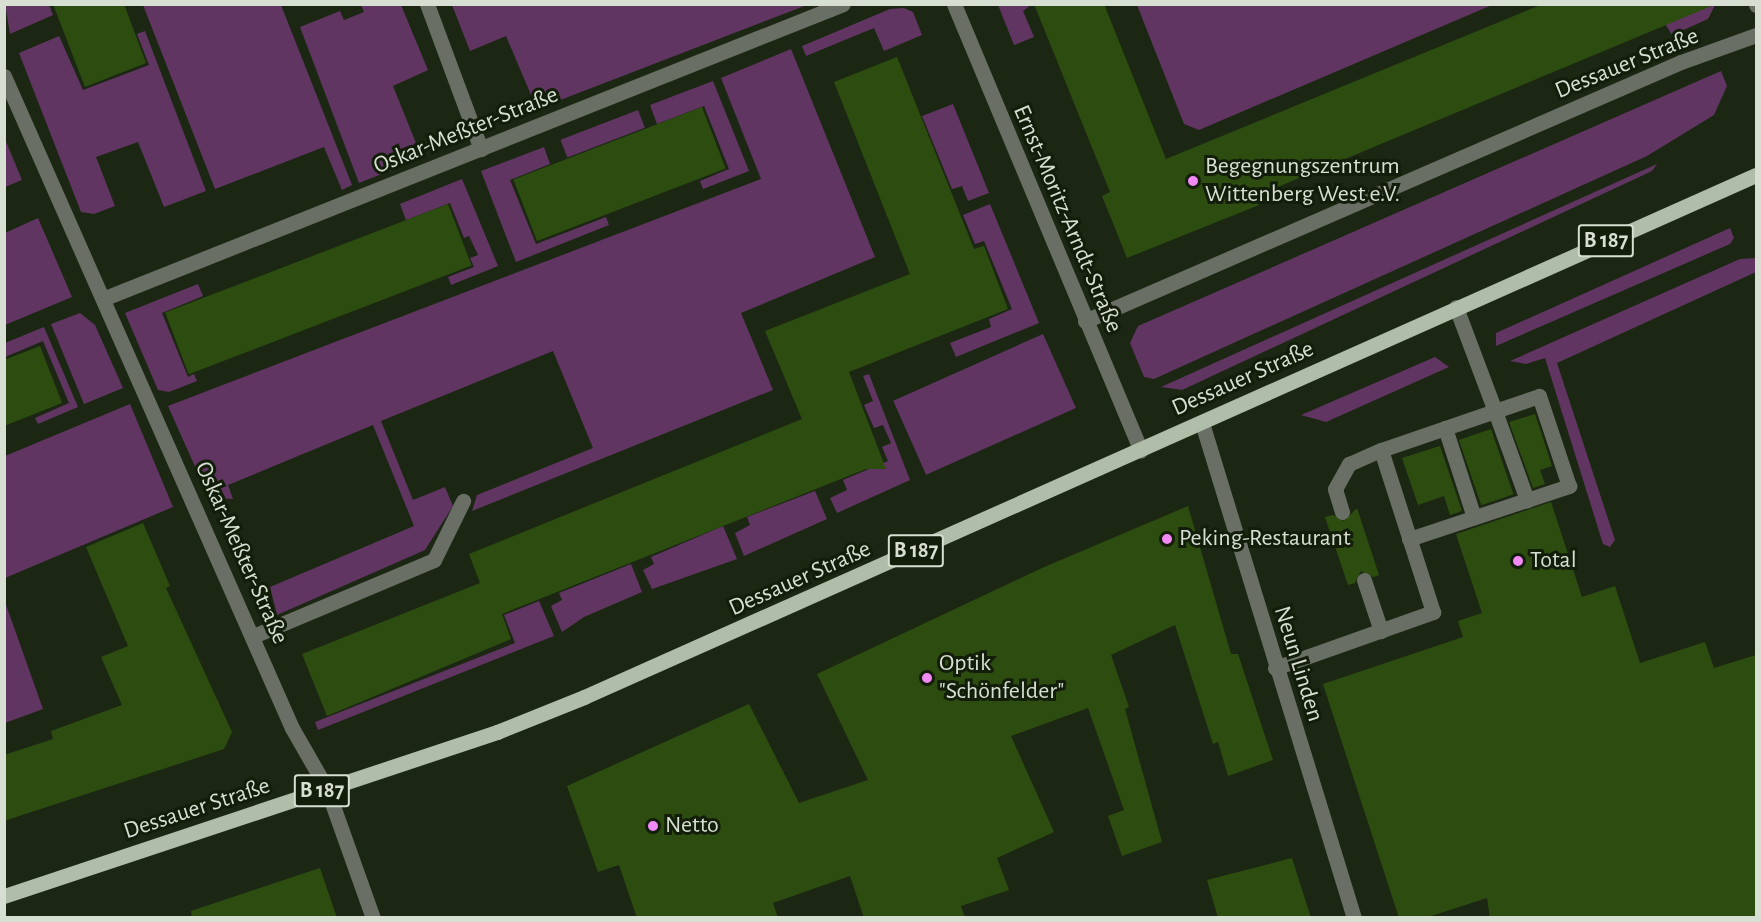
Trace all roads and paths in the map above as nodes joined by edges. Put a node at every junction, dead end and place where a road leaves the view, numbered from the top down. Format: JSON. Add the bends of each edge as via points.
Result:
{"nodes":[{"id":1,"x":427,"y":4,"type":"edge"},
{"id":2,"x":843,"y":4,"type":"edge"},
{"id":3,"x":954,"y":4,"type":"edge"},
{"id":4,"x":1756,"y":35,"type":"edge"},
{"id":5,"x":4,"y":76,"type":"edge"},
{"id":6,"x":481,"y":149,"type":"junction"},
{"id":7,"x":1756,"y":176,"type":"edge"},
{"id":8,"x":105,"y":298,"type":"junction"},
{"id":9,"x":1456,"y":307,"type":"junction"},
{"id":10,"x":1085,"y":321,"type":"junction"},
{"id":11,"x":1496,"y":411,"type":"junction"},
{"id":12,"x":1202,"y":423,"type":"junction"},
{"id":13,"x":1445,"y":428,"type":"junction"},
{"id":14,"x":1141,"y":450,"type":"junction"},
{"id":15,"x":1381,"y":450,"type":"junction"},
{"id":16,"x":1527,"y":500,"type":"junction"},
{"id":17,"x":463,"y":501,"type":"dead end"},
{"id":18,"x":1342,"y":512,"type":"dead end"},
{"id":19,"x":1474,"y":517,"type":"junction"},
{"id":20,"x":1409,"y":539,"type":"junction"},
{"id":21,"x":1364,"y":580,"type":"dead end"},
{"id":22,"x":1380,"y":631,"type":"junction"},
{"id":23,"x":253,"y":636,"type":"junction"},
{"id":24,"x":1275,"y":668,"type":"junction"},
{"id":25,"x":327,"y":789,"type":"junction"},
{"id":26,"x":4,"y":896,"type":"edge"},
{"id":27,"x":373,"y":918,"type":"edge"},
{"id":28,"x":1354,"y":918,"type":"edge"}],
"edges":[{"from":1,"to":6,"type":"street"},
{"from":2,"to":6,"type":"street","name":"Oskar-Meßter-Straße"},
{"from":3,"to":10,"type":"street","name":"Ernst-Moritz-Arndt-Straße"},
{"from":4,"to":10,"type":"street","name":"Dessauer Straße","via":[[1681,62]]},
{"from":5,"to":8,"type":"street","name":"Oskar-Meßter-Straße","via":[[49,185]]},
{"from":6,"to":8,"type":"street","name":"Oskar-Meßter-Straße"},
{"from":7,"to":9,"type":"main road","name":"Dessauer Straße","number":"B 187"},
{"from":8,"to":23,"type":"street","name":"Oskar-Meßter-Straße"},
{"from":9,"to":11,"type":"street"},
{"from":9,"to":12,"type":"main road","name":"Dessauer Straße","number":"B 187"},
{"from":10,"to":14,"type":"street","name":"Ernst-Moritz-Arndt-Straße"},
{"from":11,"to":13,"type":"street"},
{"from":11,"to":16,"type":"street"},
{"from":11,"to":16,"type":"street","via":[[1539,396],[1569,486]]},
{"from":12,"to":14,"type":"main road","name":"Dessauer Straße","number":"B 187"},
{"from":12,"to":24,"type":"street","name":"Neun Linden"},
{"from":13,"to":15,"type":"street"},
{"from":13,"to":19,"type":"street"},
{"from":14,"to":25,"type":"main road","name":"Dessauer Straße","number":"B 187","via":[[584,697],[497,732]]},
{"from":15,"to":18,"type":"street","via":[[1348,464],[1335,489]]},
{"from":15,"to":20,"type":"street"},
{"from":16,"to":19,"type":"street"},
{"from":17,"to":23,"type":"street","via":[[434,560]]},
{"from":19,"to":20,"type":"street"},
{"from":20,"to":22,"type":"street","via":[[1432,612]]},
{"from":21,"to":22,"type":"street"},
{"from":22,"to":24,"type":"street"},
{"from":23,"to":25,"type":"street","name":"Oskar-Meßter-Straße","via":[[292,728]]},
{"from":24,"to":28,"type":"street","name":"Neun Linden"},
{"from":25,"to":26,"type":"main road","name":"Dessauer Straße","number":"B 187"},
{"from":25,"to":27,"type":"street","name":"Oskar-Meßter-Straße"}]}
